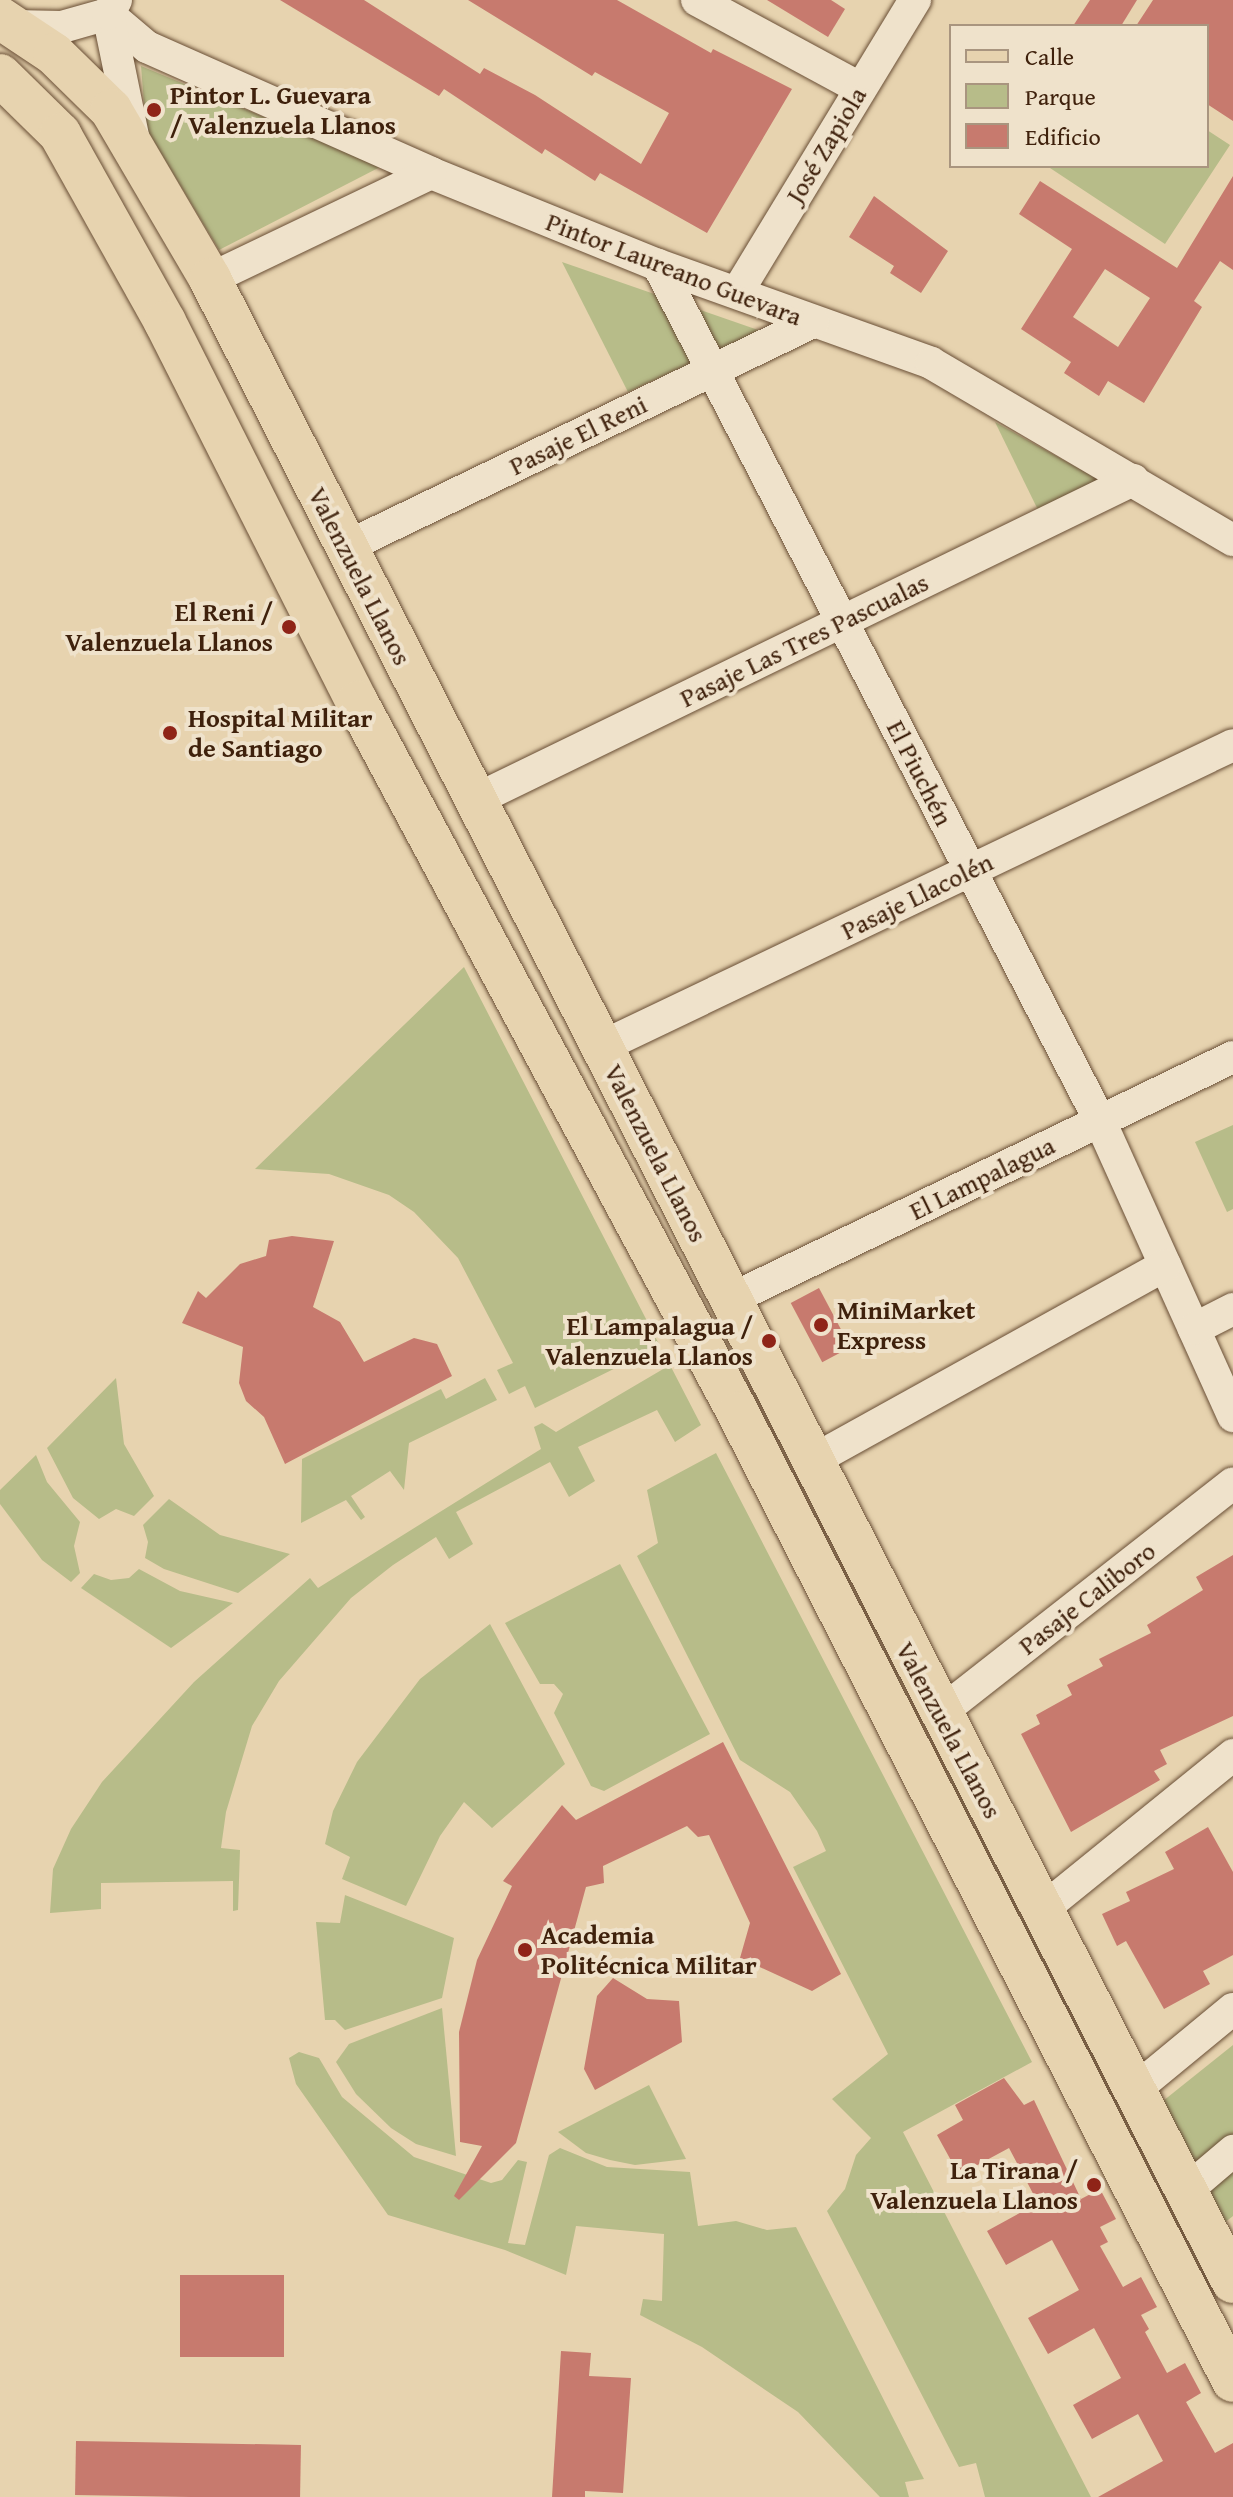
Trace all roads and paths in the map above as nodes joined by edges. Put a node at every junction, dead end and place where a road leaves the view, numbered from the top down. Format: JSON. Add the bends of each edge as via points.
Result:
{"nodes":[{"id":1,"x":697,"y":0,"type":"edge"},
{"id":2,"x":915,"y":0,"type":"edge"},
{"id":3,"x":112,"y":7,"type":"edge"},
{"id":4,"x":6,"y":22,"type":"edge"},
{"id":5,"x":0,"y":75,"type":"edge"},
{"id":6,"x":860,"y":88,"type":"junction"},
{"id":7,"x":134,"y":143,"type":"junction"},
{"id":8,"x":431,"y":173,"type":"junction"},
{"id":9,"x":658,"y":265,"type":"junction"},
{"id":10,"x":210,"y":279,"type":"junction"},
{"id":11,"x":738,"y":291,"type":"junction"},
{"id":12,"x":813,"y":322,"type":"junction"},
{"id":13,"x":712,"y":370,"type":"junction"},
{"id":14,"x":1133,"y":480,"type":"junction"},
{"id":15,"x":1233,"y":540,"type":"edge"},
{"id":16,"x":344,"y":548,"type":"junction"},
{"id":17,"x":842,"y":622,"type":"junction"},
{"id":18,"x":1233,"y":745,"type":"edge"},
{"id":19,"x":475,"y":800,"type":"junction"},
{"id":20,"x":970,"y":871,"type":"junction"},
{"id":21,"x":601,"y":1047,"type":"junction"},
{"id":22,"x":1233,"y":1057,"type":"edge"},
{"id":23,"x":1100,"y":1121,"type":"junction"},
{"id":24,"x":1165,"y":1265,"type":"junction"},
{"id":25,"x":731,"y":1299,"type":"junction"},
{"id":26,"x":1233,"y":1309,"type":"edge"},
{"id":27,"x":1194,"y":1329,"type":"junction"},
{"id":28,"x":1233,"y":1416,"type":"edge"},
{"id":29,"x":810,"y":1462,"type":"junction"},
{"id":30,"x":1233,"y":1483,"type":"edge"},
{"id":31,"x":940,"y":1713,"type":"junction"},
{"id":32,"x":1233,"y":1755,"type":"edge"},
{"id":33,"x":1043,"y":1909,"type":"junction"},
{"id":34,"x":1233,"y":2009,"type":"edge"},
{"id":35,"x":1137,"y":2088,"type":"junction"},
{"id":36,"x":1233,"y":2151,"type":"edge"},
{"id":37,"x":1186,"y":2191,"type":"junction"},
{"id":38,"x":1233,"y":2282,"type":"edge"},
{"id":39,"x":1233,"y":2381,"type":"edge"}],
"edges":[{"from":1,"to":6,"type":"street"},
{"from":2,"to":6,"type":"street","name":"José Zapiola"},
{"from":3,"to":4,"type":"street","via":[[62,27]]},
{"from":3,"to":7,"type":"street","name":"Valenzuela Llanos"},
{"from":3,"to":8,"type":"street","name":"Pintor Laureano Guevara","via":[[147,47]]},
{"from":4,"to":7,"type":"main road","via":[[84,80]]},
{"from":5,"to":39,"type":"main road","name":"Valenzuela Llanos","via":[[46,116],[72,153],[165,322],[357,702],[746,1427]]},
{"from":6,"to":11,"type":"street","name":"José Zapiola"},
{"from":7,"to":10,"type":"main road","name":"Valenzuela Llanos"},
{"from":8,"to":9,"type":"street","name":"Pintor Laureano Guevara"},
{"from":8,"to":10,"type":"street"},
{"from":9,"to":11,"type":"street","name":"Pintor Laureano Guevara"},
{"from":9,"to":13,"type":"street","name":"El Piuchén"},
{"from":10,"to":16,"type":"main road","name":"Valenzuela Llanos"},
{"from":11,"to":12,"type":"street","name":"Pintor Laureano Guevara"},
{"from":12,"to":13,"type":"street","name":"Pasaje El Reni"},
{"from":12,"to":14,"type":"street","name":"Pintor Laureano Guevara","via":[[931,363]]},
{"from":13,"to":16,"type":"street","name":"Pasaje El Reni"},
{"from":13,"to":17,"type":"street","name":"El Piuchén"},
{"from":14,"to":15,"type":"street","name":"Pintor Laureano Guevara"},
{"from":14,"to":17,"type":"street","name":"Pasaje Las Tres Pascualas"},
{"from":16,"to":19,"type":"main road","name":"Valenzuela Llanos"},
{"from":17,"to":19,"type":"street","name":"Pasaje Las Tres Pascualas"},
{"from":17,"to":20,"type":"street","name":"El Piuchén"},
{"from":18,"to":20,"type":"street","name":"Pasaje Llacolén"},
{"from":19,"to":21,"type":"main road","name":"Valenzuela Llanos"},
{"from":20,"to":21,"type":"street","name":"Pasaje Llacolén"},
{"from":20,"to":23,"type":"street","name":"El Piuchén"},
{"from":21,"to":25,"type":"main road","name":"Valenzuela Llanos"},
{"from":22,"to":23,"type":"street","name":"El Lampalagua"},
{"from":23,"to":24,"type":"street","name":"El Piuchén"},
{"from":23,"to":25,"type":"street","name":"El Lampalagua"},
{"from":24,"to":27,"type":"street","name":"El Piuchén"},
{"from":24,"to":29,"type":"street"},
{"from":25,"to":29,"type":"main road","name":"Valenzuela Llanos"},
{"from":26,"to":27,"type":"street"},
{"from":27,"to":28,"type":"street","name":"El Piuchén"},
{"from":29,"to":31,"type":"main road","name":"Valenzuela Llanos"},
{"from":30,"to":31,"type":"street","name":"Pasaje Caliboro"},
{"from":31,"to":33,"type":"main road","name":"Valenzuela Llanos"},
{"from":32,"to":33,"type":"street"},
{"from":33,"to":35,"type":"main road","name":"Valenzuela Llanos"},
{"from":34,"to":35,"type":"street"},
{"from":35,"to":37,"type":"main road","name":"Valenzuela Llanos"},
{"from":36,"to":37,"type":"street"},
{"from":37,"to":38,"type":"main road","name":"Valenzuela Llanos"}]}
